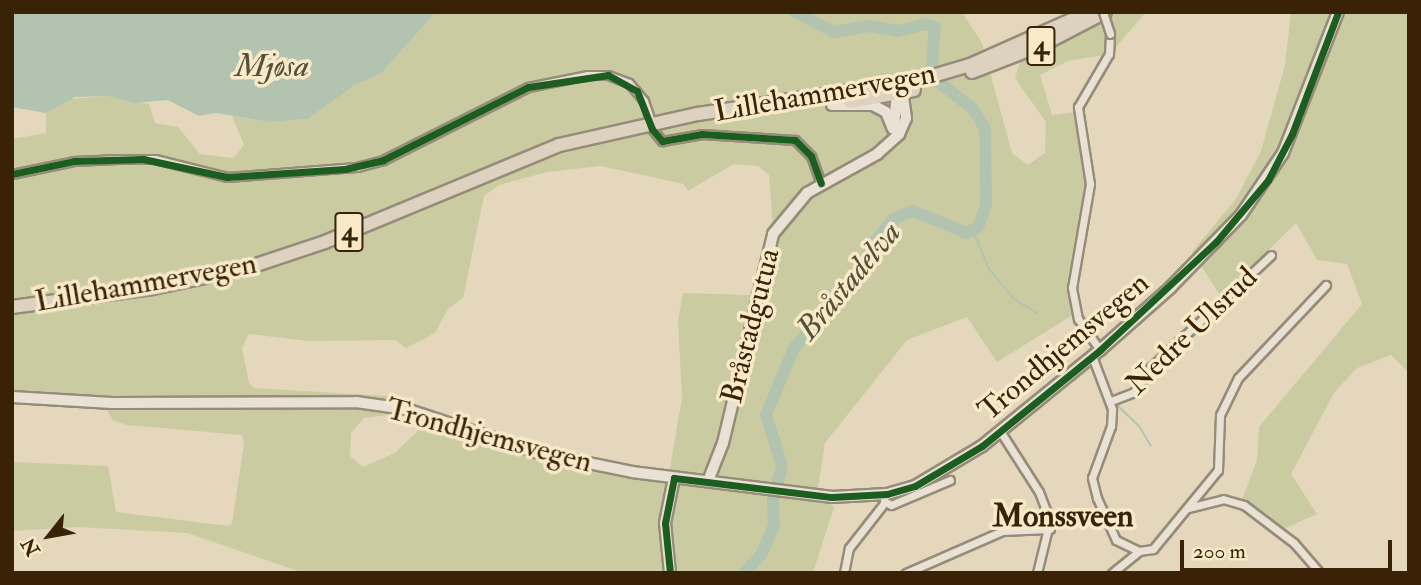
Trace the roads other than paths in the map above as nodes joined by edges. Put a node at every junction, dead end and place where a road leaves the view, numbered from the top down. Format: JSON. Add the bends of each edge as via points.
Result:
{"nodes":[{"id":1,"x":1088,"y":12,"type":"edge"},
{"id":2,"x":1104,"y":12,"type":"edge"},
{"id":3,"x":1338,"y":12,"type":"edge"},
{"id":4,"x":972,"y":69,"type":"junction"},
{"id":5,"x":907,"y":88,"type":"junction"},
{"id":6,"x":832,"y":105,"type":"junction"},
{"id":7,"x":650,"y":118,"type":"dead end"},
{"id":8,"x":675,"y":120,"type":"junction"},
{"id":9,"x":652,"y":129,"type":"dead end"},
{"id":10,"x":893,"y":130,"type":"junction"},
{"id":11,"x":890,"y":144,"type":"junction"},
{"id":12,"x":12,"y":174,"type":"edge"},
{"id":13,"x":821,"y":183,"type":"junction"},
{"id":14,"x":1271,"y":255,"type":"dead end"},
{"id":15,"x":1326,"y":285,"type":"dead end"},
{"id":16,"x":12,"y":307,"type":"edge"},
{"id":17,"x":1096,"y":353,"type":"junction"},
{"id":18,"x":12,"y":397,"type":"edge"},
{"id":19,"x":1111,"y":401,"type":"junction"},
{"id":20,"x":1000,"y":431,"type":"junction"},
{"id":21,"x":674,"y":478,"type":"junction"},
{"id":22,"x":708,"y":481,"type":"junction"},
{"id":23,"x":950,"y":481,"type":"dead end"},
{"id":24,"x":882,"y":498,"type":"junction"},
{"id":25,"x":1184,"y":510,"type":"junction"},
{"id":26,"x":1050,"y":528,"type":"junction"},
{"id":27,"x":1139,"y":551,"type":"junction"},
{"id":28,"x":670,"y":573,"type":"edge"},
{"id":29,"x":844,"y":573,"type":"edge"},
{"id":30,"x":906,"y":573,"type":"edge"},
{"id":31,"x":1037,"y":573,"type":"edge"},
{"id":32,"x":1112,"y":573,"type":"edge"},
{"id":33,"x":1320,"y":573,"type":"edge"}],
"edges":[{"from":1,"to":4,"type":"highway","name":"Lillehammervegen","number":"4"},
{"from":2,"to":4,"type":"highway","name":"Lillehammervegen","number":"4","via":[[1049,42]]},
{"from":2,"to":17,"type":"street","bridge":true,"via":[[1109,54],[1078,107],[1090,184],[1072,288],[1078,319]]},
{"from":3,"to":17,"type":"main road","name":"Trondhjemsvegen","via":[[1292,134],[1268,180],[1216,243]]},
{"from":4,"to":5,"type":"highway","name":"Lillehammervegen","number":"4"},
{"from":5,"to":6,"type":"highway","name":"Lillehammervegen","number":"4"},
{"from":5,"to":8,"type":"highway","name":"Lillehammervegen","number":"4"},
{"from":5,"to":10,"type":"main road"},
{"from":5,"to":11,"type":"main road","name":"Bråstadgutua","via":[[906,118]]},
{"from":6,"to":8,"type":"highway","name":"Lillehammervegen","number":"4"},
{"from":6,"to":10,"type":"main road","via":[[873,105],[886,112]]},
{"from":7,"to":12,"type":"street","via":[[637,91],[608,75],[528,87],[383,160],[345,169],[227,177],[155,159],[118,159],[74,161]]},
{"from":8,"to":16,"type":"highway","name":"Lillehammervegen","number":"4","via":[[588,136],[529,155],[348,233],[244,269],[153,288]]},
{"from":9,"to":13,"type":"street","via":[[662,141],[702,134],[796,141],[811,156]]},
{"from":10,"to":11,"type":"main road"},
{"from":11,"to":13,"type":"main road","name":"Bråstadgutua"},
{"from":13,"to":22,"type":"main road","name":"Bråstadgutua","via":[[783,218],[764,256],[727,426]]},
{"from":14,"to":19,"type":"street","name":"Nedre Ulsrud","via":[[1151,367],[1134,392]]},
{"from":15,"to":25,"type":"street","via":[[1238,378],[1220,415],[1219,468]]},
{"from":17,"to":19,"type":"street"},
{"from":17,"to":20,"type":"main road","name":"Trondhjemsvegen"},
{"from":18,"to":21,"type":"main road","name":"Trondhjemsvegen","via":[[112,403],[384,406],[435,416],[565,460]]},
{"from":19,"to":27,"type":"street","via":[[1111,426],[1092,478],[1111,533]]},
{"from":20,"to":24,"type":"main road","name":"Trondhjemsvegen","via":[[945,471]]},
{"from":20,"to":26,"type":"street","via":[[1040,492]]},
{"from":21,"to":22,"type":"main road","name":"Trondhjemsvegen"},
{"from":21,"to":28,"type":"main road","via":[[666,523]]},
{"from":22,"to":24,"type":"main road","name":"Trondhjemsvegen","via":[[811,495]]},
{"from":23,"to":24,"type":"street","name":"Trondhjemsvegen","via":[[891,505]]},
{"from":24,"to":29,"type":"street","via":[[849,548]]},
{"from":25,"to":27,"type":"street","via":[[1160,542]]},
{"from":25,"to":33,"type":"street","via":[[1223,499],[1244,505],[1300,548]]},
{"from":26,"to":30,"type":"street","via":[[1002,531]]},
{"from":26,"to":31,"type":"street"},
{"from":27,"to":32,"type":"street"}]}
